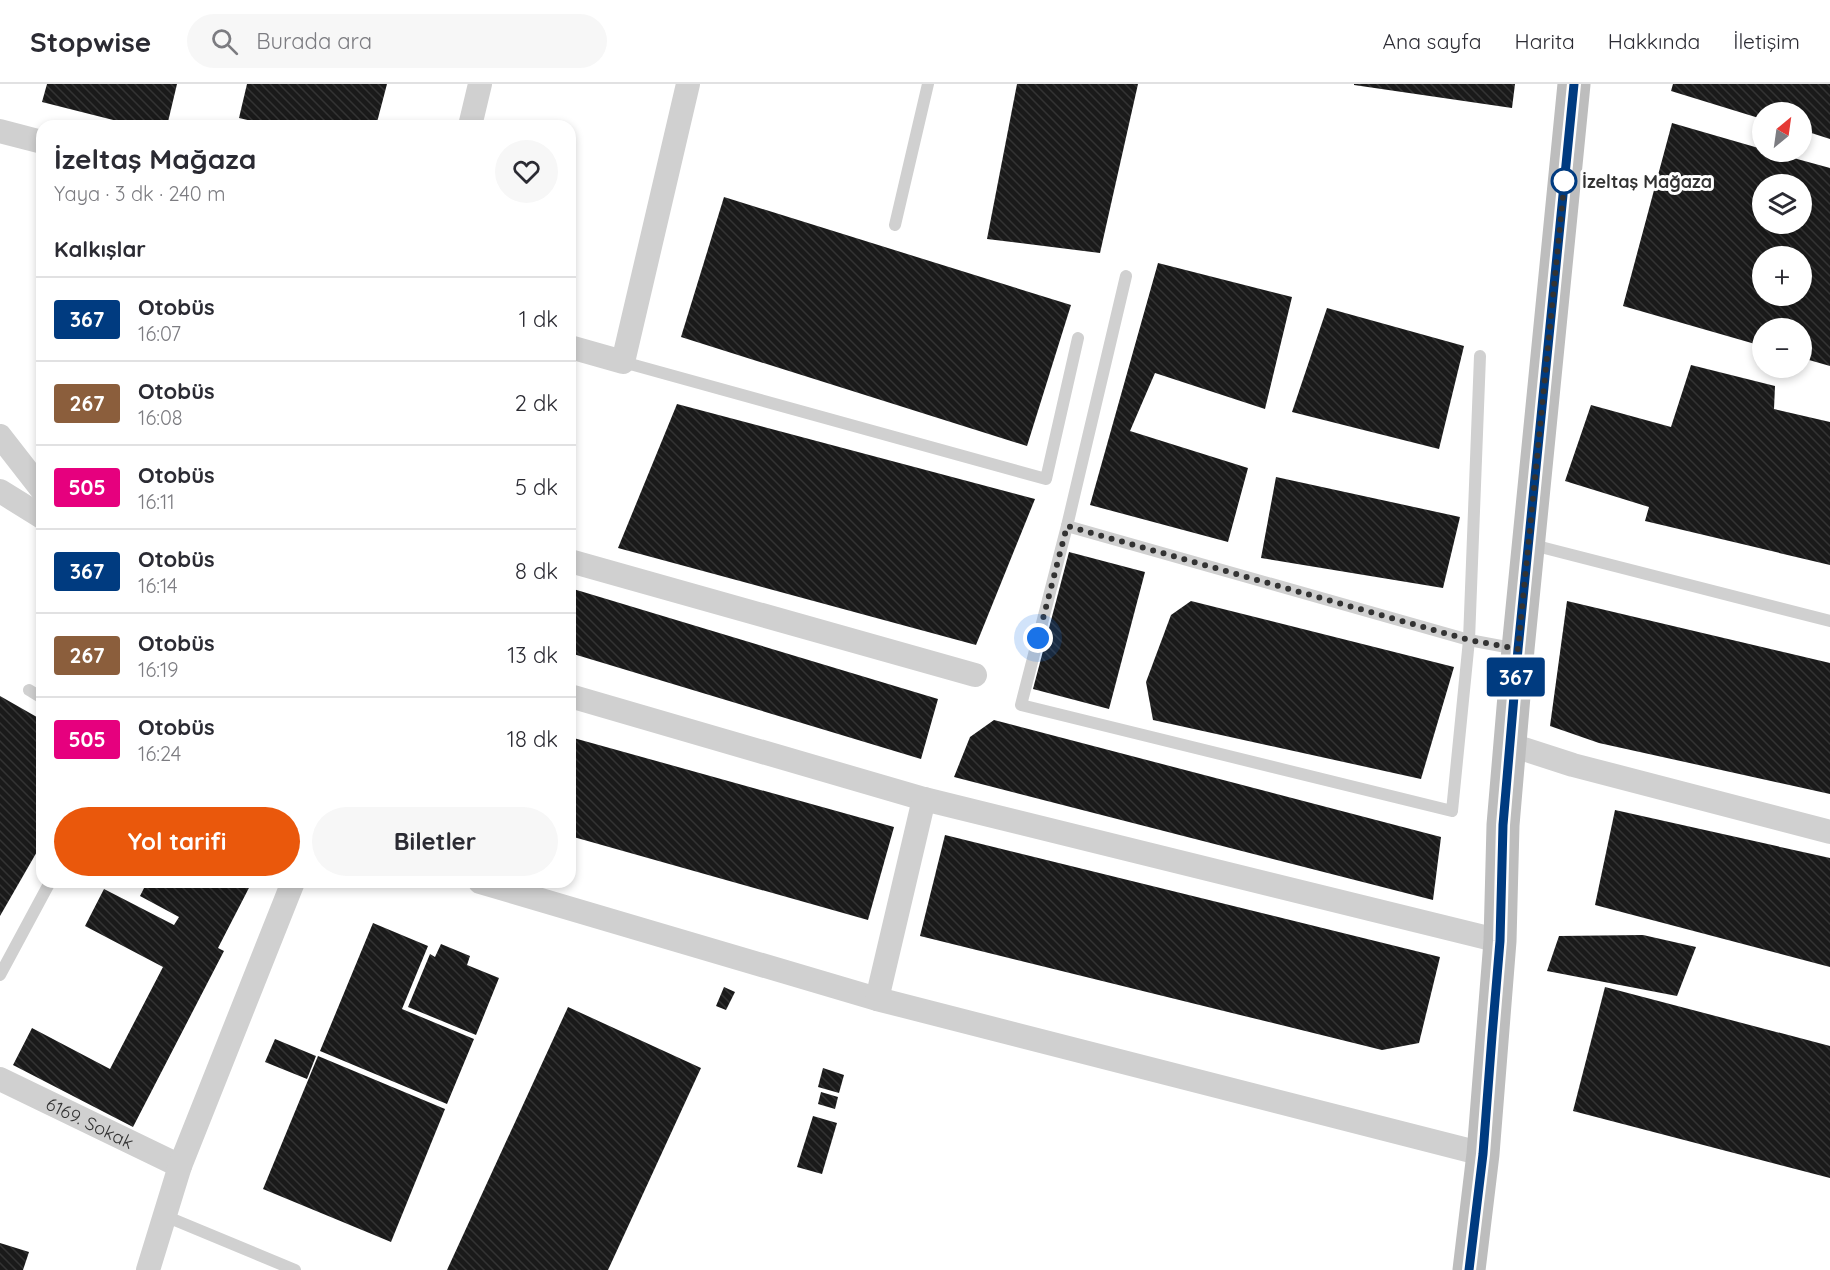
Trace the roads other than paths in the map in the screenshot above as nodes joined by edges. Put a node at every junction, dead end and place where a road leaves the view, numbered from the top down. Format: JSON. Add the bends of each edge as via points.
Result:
{"nodes":[{"id":1,"x":480,"y":84,"type":"edge"},
{"id":2,"x":688,"y":84,"type":"edge"},
{"id":3,"x":928,"y":84,"type":"edge"},
{"id":4,"x":1574,"y":84,"type":"edge"},
{"id":5,"x":471,"y":120,"type":"edge"},
{"id":6,"x":0,"y":131,"type":"edge"},
{"id":7,"x":36,"y":140,"type":"edge"},
{"id":8,"x":895,"y":225,"type":"dead end"},
{"id":9,"x":1126,"y":276,"type":"dead end"},
{"id":10,"x":1078,"y":338,"type":"dead end"},
{"id":11,"x":576,"y":349,"type":"edge"},
{"id":12,"x":1480,"y":356,"type":"dead end"},
{"id":13,"x":623,"y":362,"type":"junction"},
{"id":14,"x":0,"y":436,"type":"edge"},
{"id":15,"x":36,"y":482,"type":"edge"},
{"id":16,"x":0,"y":491,"type":"edge"},
{"id":17,"x":36,"y":513,"type":"edge"},
{"id":18,"x":1067,"y":526,"type":"junction"},
{"id":19,"x":1529,"y":543,"type":"junction"},
{"id":20,"x":576,"y":563,"type":"edge"},
{"id":21,"x":1830,"y":621,"type":"edge"},
{"id":22,"x":1469,"y":640,"type":"junction"},
{"id":23,"x":1518,"y":649,"type":"junction"},
{"id":24,"x":975,"y":675,"type":"dead end"},
{"id":25,"x":29,"y":690,"type":"dead end"},
{"id":26,"x":36,"y":694,"type":"edge"},
{"id":27,"x":576,"y":698,"type":"edge"},
{"id":28,"x":1511,"y":746,"type":"junction"},
{"id":29,"x":924,"y":799,"type":"junction"},
{"id":30,"x":1830,"y":832,"type":"edge"},
{"id":31,"x":47,"y":888,"type":"edge"},
{"id":32,"x":291,"y":888,"type":"edge"},
{"id":33,"x":500,"y":888,"type":"edge"},
{"id":34,"x":1500,"y":941,"type":"junction"},
{"id":35,"x":0,"y":975,"type":"edge"},
{"id":36,"x":877,"y":999,"type":"junction"},
{"id":37,"x":0,"y":1079,"type":"edge"},
{"id":38,"x":1483,"y":1154,"type":"junction"},
{"id":39,"x":180,"y":1166,"type":"junction"},
{"id":40,"x":165,"y":1216,"type":"junction"},
{"id":41,"x":148,"y":1270,"type":"edge"},
{"id":42,"x":295,"y":1270,"type":"edge"},
{"id":43,"x":1469,"y":1270,"type":"edge"}],
"edges":[{"from":1,"to":5,"type":"street"},
{"from":2,"to":13,"type":"street"},
{"from":3,"to":8,"type":"lane"},
{"from":4,"to":19,"type":"main road"},
{"from":6,"to":7,"type":"street"},
{"from":9,"to":18,"type":"lane"},
{"from":10,"to":13,"type":"lane","via":[[1046,479]]},
{"from":11,"to":13,"type":"street"},
{"from":12,"to":22,"type":"lane"},
{"from":14,"to":15,"type":"street"},
{"from":16,"to":17,"type":"street"},
{"from":18,"to":22,"type":"lane"},
{"from":18,"to":22,"type":"lane","via":[[1021,705],[1452,811]]},
{"from":19,"to":21,"type":"lane"},
{"from":19,"to":23,"type":"main road"},
{"from":20,"to":24,"type":"street"},
{"from":22,"to":23,"type":"lane"},
{"from":23,"to":28,"type":"main road"},
{"from":25,"to":26,"type":"lane"},
{"from":27,"to":29,"type":"street"},
{"from":28,"to":30,"type":"street"},
{"from":28,"to":34,"type":"main road","via":[[1503,825]]},
{"from":29,"to":34,"type":"street"},
{"from":29,"to":36,"type":"street"},
{"from":31,"to":35,"type":"lane"},
{"from":32,"to":39,"type":"street"},
{"from":33,"to":36,"type":"street"},
{"from":34,"to":38,"type":"main road"},
{"from":36,"to":38,"type":"street"},
{"from":37,"to":39,"type":"street","name":"6169. Sokak"},
{"from":38,"to":43,"type":"main road"},
{"from":39,"to":40,"type":"street"},
{"from":40,"to":41,"type":"street"},
{"from":40,"to":42,"type":"lane"}]}
